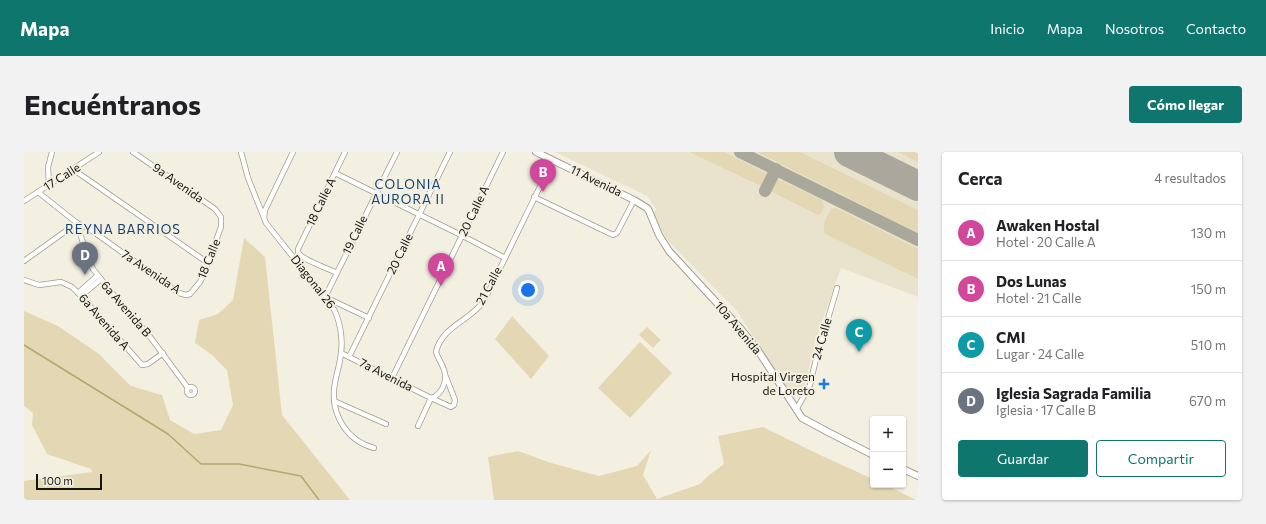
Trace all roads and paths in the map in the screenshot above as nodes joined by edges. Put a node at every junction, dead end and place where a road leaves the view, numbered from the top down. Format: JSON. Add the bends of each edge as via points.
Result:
{"nodes":[{"id":1,"x":52,"y":152,"type":"edge"},
{"id":2,"x":99,"y":152,"type":"edge"},
{"id":3,"x":133,"y":152,"type":"edge"},
{"id":4,"x":241,"y":152,"type":"edge"},
{"id":5,"x":293,"y":152,"type":"edge"},
{"id":6,"x":345,"y":152,"type":"edge"},
{"id":7,"x":397,"y":152,"type":"edge"},
{"id":8,"x":450,"y":152,"type":"edge"},
{"id":9,"x":503,"y":152,"type":"edge"},
{"id":10,"x":536,"y":152,"type":"edge"},
{"id":11,"x":553,"y":160,"type":"junction"},
{"id":12,"x":74,"y":170,"type":"junction"},
{"id":13,"x":335,"y":173,"type":"junction"},
{"id":14,"x":49,"y":185,"type":"junction"},
{"id":15,"x":38,"y":192,"type":"junction"},
{"id":16,"x":376,"y":194,"type":"junction"},
{"id":17,"x":534,"y":197,"type":"junction"},
{"id":18,"x":634,"y":200,"type":"junction"},
{"id":19,"x":24,"y":201,"type":"edge"},
{"id":20,"x":419,"y":214,"type":"junction"},
{"id":21,"x":221,"y":217,"type":"joint"},
{"id":22,"x":264,"y":219,"type":"junction"},
{"id":23,"x":77,"y":223,"type":"junction"},
{"id":24,"x":462,"y":235,"type":"junction"},
{"id":25,"x":504,"y":258,"type":"junction"},
{"id":26,"x":24,"y":261,"type":"edge"},
{"id":27,"x":208,"y":263,"type":"junction"},
{"id":28,"x":337,"y":273,"type":"junction"},
{"id":29,"x":99,"y":278,"type":"junction"},
{"id":30,"x":24,"y":280,"type":"edge"},
{"id":31,"x":837,"y":288,"type":"dead end"},
{"id":32,"x":80,"y":294,"type":"junction"},
{"id":33,"x":186,"y":295,"type":"joint"},
{"id":34,"x":325,"y":297,"type":"junction"},
{"id":35,"x":369,"y":318,"type":"junction"},
{"id":36,"x":163,"y":353,"type":"junction"},
{"id":37,"x":342,"y":353,"type":"junction"},
{"id":38,"x":349,"y":357,"type":"junction"},
{"id":39,"x":446,"y":376,"type":"junction"},
{"id":40,"x":392,"y":378,"type":"junction"},
{"id":41,"x":188,"y":388,"type":"dead end"},
{"id":42,"x":431,"y":398,"type":"junction"},
{"id":43,"x":334,"y":401,"type":"junction"},
{"id":44,"x":796,"y":410,"type":"junction"},
{"id":45,"x":386,"y":424,"type":"dead end"},
{"id":46,"x":418,"y":426,"type":"dead end"},
{"id":47,"x":374,"y":448,"type":"dead end"},
{"id":48,"x":870,"y":453,"type":"edge"},
{"id":49,"x":906,"y":470,"type":"edge"},
{"id":50,"x":918,"y":476,"type":"edge"}],
"edges":[{"from":1,"to":14,"type":"street","via":[[48,167]]},
{"from":2,"to":12,"type":"street","name":"17 Calle"},
{"from":3,"to":21,"type":"street","name":"9a Avenida","via":[[215,209]]},
{"from":4,"to":22,"type":"street","name":"Diagonal 26"},
{"from":5,"to":22,"type":"street","via":[[265,210]]},
{"from":6,"to":13,"type":"street","name":"18 Calle A"},
{"from":7,"to":16,"type":"street","name":"19 Calle"},
{"from":8,"to":20,"type":"street","name":"20 Calle"},
{"from":9,"to":24,"type":"street","name":"20 Calle A"},
{"from":10,"to":11,"type":"main road","name":"11 Avenida"},
{"from":11,"to":17,"type":"street","name":"21 Calle"},
{"from":11,"to":18,"type":"main road","name":"11 Avenida"},
{"from":12,"to":14,"type":"street","name":"17 Calle"},
{"from":12,"to":27,"type":"street"},
{"from":13,"to":16,"type":"street"},
{"from":13,"to":28,"type":"street","name":"18 Calle A","via":[[298,252]]},
{"from":14,"to":15,"type":"street","name":"17 Calle"},
{"from":15,"to":19,"type":"street","name":"17 Calle"},
{"from":15,"to":23,"type":"street","name":"7a Avenida A"},
{"from":16,"to":20,"type":"street"},
{"from":16,"to":28,"type":"street","name":"19 Calle"},
{"from":17,"to":18,"type":"street","via":[[613,236]]},
{"from":17,"to":25,"type":"street","name":"21 Calle"},
{"from":18,"to":44,"type":"main road","name":"10a Avenida","via":[[647,208],[669,251],[757,349]]},
{"from":20,"to":24,"type":"street"},
{"from":20,"to":35,"type":"street","name":"20 Calle"},
{"from":21,"to":27,"type":"street","name":"18 Calle","via":[[222,227]]},
{"from":22,"to":34,"type":"street","name":"Diagonal 26"},
{"from":23,"to":26,"type":"street"},
{"from":23,"to":29,"type":"street","name":"6a Avenida B","via":[[92,269]]},
{"from":23,"to":33,"type":"street","name":"7a Avenida A","via":[[91,230],[179,293]]},
{"from":24,"to":25,"type":"street"},
{"from":24,"to":40,"type":"street","name":"20 Calle A"},
{"from":25,"to":39,"type":"street","name":"21 Calle","via":[[481,305],[447,332],[439,342],[436,352]]},
{"from":27,"to":33,"type":"street","name":"18 Calle","via":[[200,282]]},
{"from":28,"to":34,"type":"street","name":"19 Calle"},
{"from":29,"to":32,"type":"street"},
{"from":29,"to":36,"type":"street","name":"6a Avenida B"},
{"from":30,"to":32,"type":"street","name":"6a Avenida A","via":[[39,285],[61,282]]},
{"from":31,"to":44,"type":"street","name":"24 Calle","via":[[810,385]]},
{"from":32,"to":36,"type":"street","name":"6a Avenida A","via":[[140,364],[144,366]]},
{"from":34,"to":35,"type":"street"},
{"from":34,"to":37,"type":"street","name":"Diagonal 26","via":[[338,318]]},
{"from":35,"to":38,"type":"street","name":"20 Calle"},
{"from":36,"to":41,"type":"street","name":"6a Avenida B"},
{"from":37,"to":38,"type":"street","name":"7a Avenida"},
{"from":37,"to":43,"type":"street","name":"Diagonal 26"},
{"from":38,"to":40,"type":"street","name":"7a Avenida"},
{"from":39,"to":42,"type":"street","via":[[439,393]]},
{"from":39,"to":42,"type":"street","name":"21 Calle","via":[[455,397],[454,406]]},
{"from":40,"to":42,"type":"street","name":"7a Avenida"},
{"from":42,"to":46,"type":"street"},
{"from":43,"to":45,"type":"street"},
{"from":43,"to":47,"type":"street","via":[[347,432],[356,441]]},
{"from":44,"to":48,"type":"main road","name":"10a Avenida","via":[[805,420]]},
{"from":49,"to":50,"type":"main road"}]}
